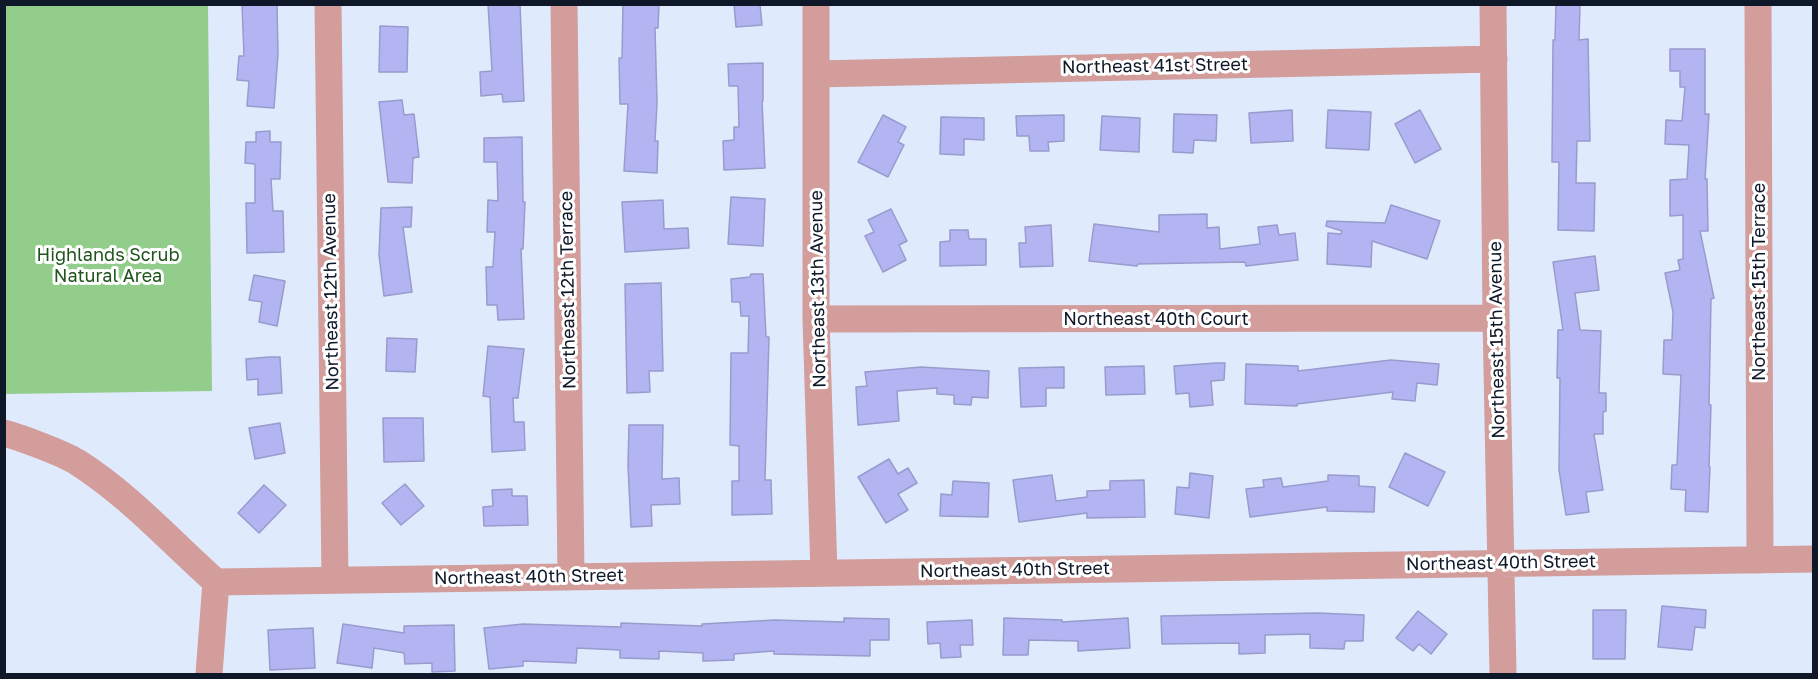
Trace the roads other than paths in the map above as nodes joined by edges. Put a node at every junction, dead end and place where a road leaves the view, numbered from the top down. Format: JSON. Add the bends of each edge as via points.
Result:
{"nodes":[{"id":1,"x":328,"y":4,"type":"edge"},
{"id":2,"x":564,"y":4,"type":"edge"},
{"id":3,"x":816,"y":4,"type":"edge"},
{"id":4,"x":1494,"y":4,"type":"edge"},
{"id":5,"x":1758,"y":4,"type":"edge"},
{"id":6,"x":1494,"y":59,"type":"junction"},
{"id":7,"x":816,"y":74,"type":"junction"},
{"id":8,"x":1496,"y":318,"type":"junction"},
{"id":9,"x":816,"y":319,"type":"junction"},
{"id":10,"x":4,"y":433,"type":"edge"},
{"id":11,"x":1814,"y":559,"type":"edge"},
{"id":12,"x":1760,"y":560,"type":"junction"},
{"id":13,"x":1501,"y":563,"type":"junction"},
{"id":14,"x":824,"y":573,"type":"junction"},
{"id":15,"x":571,"y":576,"type":"junction"},
{"id":16,"x":335,"y":580,"type":"junction"},
{"id":17,"x":216,"y":582,"type":"junction"},
{"id":18,"x":209,"y":675,"type":"edge"},
{"id":19,"x":1503,"y":675,"type":"edge"}],
"edges":[{"from":1,"to":16,"type":"street","name":"Northeast 12th Avenue"},
{"from":2,"to":15,"type":"street","name":"Northeast 12th Terrace"},
{"from":3,"to":7,"type":"street","name":"Northeast 13th Avenue"},
{"from":4,"to":6,"type":"street","name":"Northeast 15th Avenue"},
{"from":5,"to":12,"type":"street","name":"Northeast 15th Terrace"},
{"from":6,"to":7,"type":"street","name":"Northeast 41st Street"},
{"from":6,"to":8,"type":"street","name":"Northeast 15th Avenue"},
{"from":7,"to":9,"type":"street","name":"Northeast 13th Avenue"},
{"from":8,"to":9,"type":"street","name":"Northeast 40th Court"},
{"from":8,"to":13,"type":"street","name":"Northeast 15th Avenue"},
{"from":9,"to":14,"type":"street","name":"Northeast 13th Avenue"},
{"from":10,"to":17,"type":"street","via":[[75,461],[138,507]]},
{"from":11,"to":12,"type":"street","name":"Northeast 40th Street"},
{"from":12,"to":13,"type":"street","name":"Northeast 40th Street"},
{"from":13,"to":14,"type":"street","name":"Northeast 40th Street"},
{"from":13,"to":19,"type":"street","name":"Northeast 15th Avenue"},
{"from":14,"to":15,"type":"street","name":"Northeast 40th Street"},
{"from":15,"to":16,"type":"street","name":"Northeast 40th Street"},
{"from":16,"to":17,"type":"street","name":"Northeast 40th Street"},
{"from":17,"to":18,"type":"street"}]}
